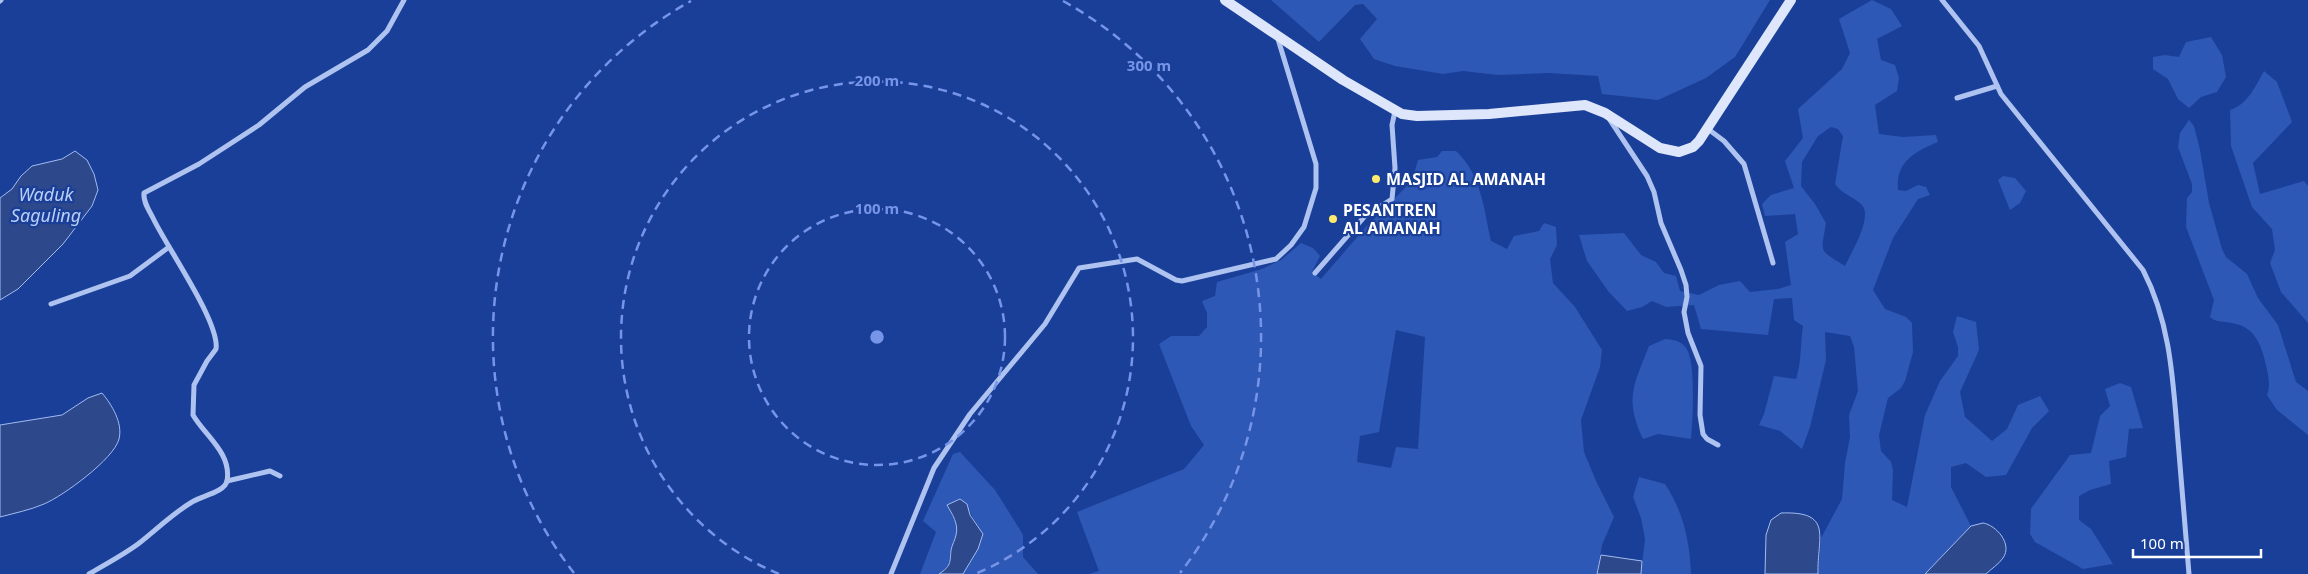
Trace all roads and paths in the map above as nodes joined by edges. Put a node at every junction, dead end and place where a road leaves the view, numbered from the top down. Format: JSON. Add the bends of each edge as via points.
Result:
{"nodes":[{"id":1,"x":404,"y":0,"type":"edge"},
{"id":2,"x":1226,"y":0,"type":"edge"},
{"id":3,"x":1791,"y":0,"type":"edge"},
{"id":4,"x":1942,"y":0,"type":"edge"},
{"id":5,"x":1278,"y":36,"type":"junction"},
{"id":6,"x":1997,"y":86,"type":"junction"},
{"id":7,"x":1958,"y":98,"type":"dead end"},
{"id":8,"x":1395,"y":111,"type":"junction"},
{"id":9,"x":1605,"y":113,"type":"junction"},
{"id":10,"x":1708,"y":128,"type":"junction"},
{"id":11,"x":169,"y":247,"type":"junction"},
{"id":12,"x":1773,"y":263,"type":"dead end"},
{"id":13,"x":1315,"y":274,"type":"dead end"},
{"id":14,"x":51,"y":304,"type":"dead end"},
{"id":15,"x":1718,"y":445,"type":"dead end"},
{"id":16,"x":280,"y":476,"type":"dead end"},
{"id":17,"x":227,"y":481,"type":"junction"},
{"id":18,"x":89,"y":574,"type":"edge"},
{"id":19,"x":891,"y":574,"type":"edge"},
{"id":20,"x":2189,"y":574,"type":"edge"}],
"edges":[{"from":1,"to":11,"type":"street","via":[[387,31],[368,50],[304,87],[258,125],[206,160],[146,191],[144,201]]},
{"from":2,"to":5,"type":"main road"},
{"from":3,"to":10,"type":"main road"},
{"from":4,"to":6,"type":"street","via":[[1979,46]]},
{"from":5,"to":8,"type":"main road"},
{"from":5,"to":19,"type":"street","via":[[1316,164],[1316,188],[1304,228],[1276,259],[1182,280],[1176,280],[1137,259],[1079,268],[1045,324],[970,414],[934,468]]},
{"from":6,"to":7,"type":"street"},
{"from":6,"to":20,"type":"street","via":[[2035,138],[2143,270],[2154,291],[2162,314],[2172,368]]},
{"from":8,"to":9,"type":"main road","via":[[1417,116],[1488,114],[1576,104]]},
{"from":8,"to":13,"type":"street","via":[[1392,125],[1395,168],[1392,198],[1365,216]]},
{"from":9,"to":10,"type":"main road","via":[[1671,152],[1693,147]]},
{"from":9,"to":15,"type":"street","via":[[1647,176],[1663,230],[1682,270],[1686,285],[1684,312],[1688,333],[1701,366],[1703,434]]},
{"from":10,"to":12,"type":"street","via":[[1744,164]]},
{"from":11,"to":14,"type":"street","via":[[130,276]]},
{"from":11,"to":17,"type":"street","via":[[214,330],[216,349],[194,385],[193,415],[219,448],[226,466]]},
{"from":16,"to":17,"type":"street","via":[[270,471]]},
{"from":17,"to":18,"type":"street","via":[[224,487],[194,500],[138,543]]}]}
